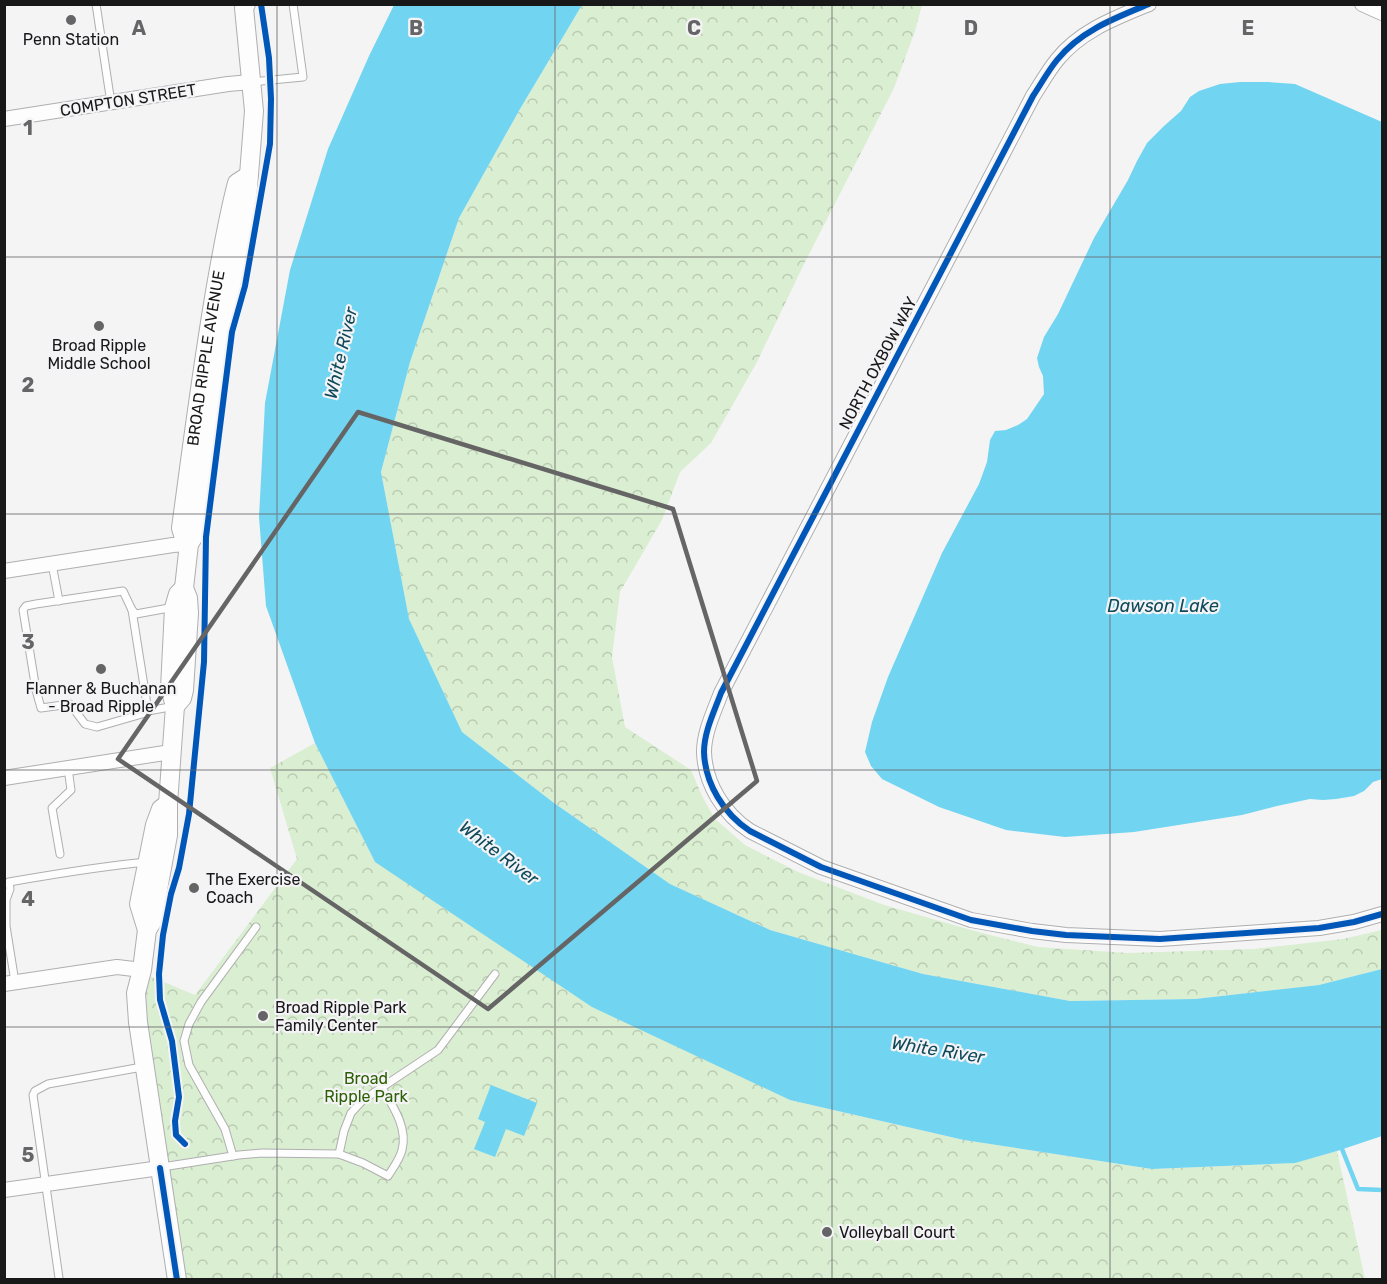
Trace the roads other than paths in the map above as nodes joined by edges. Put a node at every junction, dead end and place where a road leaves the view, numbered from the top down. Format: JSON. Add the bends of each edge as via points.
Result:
{"nodes":[{"id":1,"x":96,"y":4,"type":"edge"},
{"id":2,"x":293,"y":4,"type":"edge"},
{"id":3,"x":1149,"y":4,"type":"edge"},
{"id":4,"x":1362,"y":4,"type":"edge"},
{"id":5,"x":243,"y":6,"type":"edge"},
{"id":6,"x":1383,"y":13,"type":"edge"},
{"id":7,"x":251,"y":82,"type":"junction"},
{"id":8,"x":111,"y":103,"type":"junction"},
{"id":9,"x":4,"y":119,"type":"edge"},
{"id":10,"x":189,"y":544,"type":"junction"},
{"id":11,"x":52,"y":564,"type":"junction"},
{"id":12,"x":4,"y":570,"type":"edge"},
{"id":13,"x":184,"y":588,"type":"junction"},
{"id":14,"x":59,"y":601,"type":"junction"},
{"id":15,"x":174,"y":608,"type":"junction"},
{"id":16,"x":132,"y":610,"type":"junction"},
{"id":17,"x":175,"y":706,"type":"junction"},
{"id":18,"x":148,"y":711,"type":"junction"},
{"id":19,"x":171,"y":752,"type":"junction"},
{"id":20,"x":68,"y":768,"type":"junction"},
{"id":21,"x":4,"y":778,"type":"edge"},
{"id":22,"x":168,"y":804,"type":"junction"},
{"id":23,"x":60,"y":855,"type":"dead end"},
{"id":24,"x":148,"y":862,"type":"junction"},
{"id":25,"x":7,"y":883,"type":"edge"},
{"id":26,"x":1383,"y":914,"type":"edge"},
{"id":27,"x":256,"y":927,"type":"dead end"},
{"id":28,"x":147,"y":930,"type":"junction"},
{"id":29,"x":141,"y":970,"type":"junction"},
{"id":30,"x":495,"y":974,"type":"dead end"},
{"id":31,"x":10,"y":983,"type":"edge"},
{"id":32,"x":145,"y":1067,"type":"junction"},
{"id":33,"x":382,"y":1088,"type":"junction"},
{"id":34,"x":339,"y":1154,"type":"junction"},
{"id":35,"x":233,"y":1156,"type":"junction"},
{"id":36,"x":160,"y":1168,"type":"junction"},
{"id":37,"x":45,"y":1184,"type":"junction"},
{"id":38,"x":4,"y":1190,"type":"edge"},
{"id":39,"x":59,"y":1278,"type":"dead end"},
{"id":40,"x":177,"y":1280,"type":"edge"}],
"edges":[{"from":1,"to":8,"type":"lane"},
{"from":2,"to":7,"type":"lane","via":[[303,77]]},
{"from":3,"to":26,"type":"street","name":"NORTH OXBOW WAY","via":[[1075,42],[1056,61],[1033,96],[721,693],[708,726],[704,752],[708,777],[725,809],[740,825],[820,867],[971,920],[1032,932],[1161,939],[1318,928]]},
{"from":4,"to":6,"type":"street"},
{"from":5,"to":7,"type":"street","name":"BROAD RIPPLE AVENUE"},
{"from":7,"to":8,"type":"street","name":"COMPTON STREET"},
{"from":7,"to":10,"type":"street","name":"BROAD RIPPLE AVENUE","via":[[254,121],[247,200],[219,352],[196,533]]},
{"from":8,"to":9,"type":"street","name":"COMPTON STREET"},
{"from":10,"to":11,"type":"street"},
{"from":10,"to":13,"type":"street","name":"BROAD RIPPLE AVENUE"},
{"from":11,"to":12,"type":"street"},
{"from":11,"to":14,"type":"lane"},
{"from":13,"to":15,"type":"street","name":"BROAD RIPPLE AVENUE"},
{"from":13,"to":17,"type":"street","name":"BROAD RIPPLE AVENUE","via":[[189,613],[184,679],[182,698]]},
{"from":14,"to":16,"type":"lane","via":[[123,591]]},
{"from":14,"to":18,"type":"lane","via":[[22,610],[41,708],[70,704],[85,724],[97,727]]},
{"from":15,"to":16,"type":"lane","via":[[136,614]]},
{"from":15,"to":17,"type":"street","name":"BROAD RIPPLE AVENUE","via":[[170,688]]},
{"from":16,"to":18,"type":"lane"},
{"from":17,"to":18,"type":"lane"},
{"from":17,"to":19,"type":"street","name":"BROAD RIPPLE AVENUE"},
{"from":19,"to":20,"type":"street"},
{"from":19,"to":22,"type":"street","name":"BROAD RIPPLE AVENUE"},
{"from":20,"to":21,"type":"street"},
{"from":20,"to":23,"type":"lane","via":[[71,790],[52,808]]},
{"from":22,"to":24,"type":"street","name":"BROAD RIPPLE AVENUE","via":[[161,809],[155,825]]},
{"from":22,"to":28,"type":"street","name":"BROAD RIPPLE AVENUE","via":[[167,842],[152,922]]},
{"from":24,"to":25,"type":"lane"},
{"from":24,"to":28,"type":"street","name":"BROAD RIPPLE AVENUE","via":[[140,904]]},
{"from":25,"to":31,"type":"lane"},
{"from":27,"to":35,"type":"lane","via":[[201,1002],[184,1041],[189,1065],[225,1129]]},
{"from":28,"to":29,"type":"street","name":"BROAD RIPPLE AVENUE"},
{"from":29,"to":31,"type":"street","via":[[117,967]]},
{"from":29,"to":32,"type":"street","name":"BROAD RIPPLE AVENUE","via":[[136,993]]},
{"from":30,"to":33,"type":"lane","via":[[438,1050]]},
{"from":32,"to":36,"type":"street","name":"BROAD RIPPLE AVENUE"},
{"from":32,"to":37,"type":"lane","via":[[48,1084],[35,1091],[33,1104]]},
{"from":33,"to":34,"type":"lane","via":[[351,1113]]},
{"from":33,"to":34,"type":"lane","via":[[403,1129],[402,1150],[388,1176]]},
{"from":34,"to":35,"type":"lane"},
{"from":35,"to":36,"type":"lane"},
{"from":36,"to":37,"type":"street"},
{"from":36,"to":40,"type":"street","name":"BROAD RIPPLE AVENUE"},
{"from":37,"to":38,"type":"street"},
{"from":37,"to":39,"type":"lane"}]}
